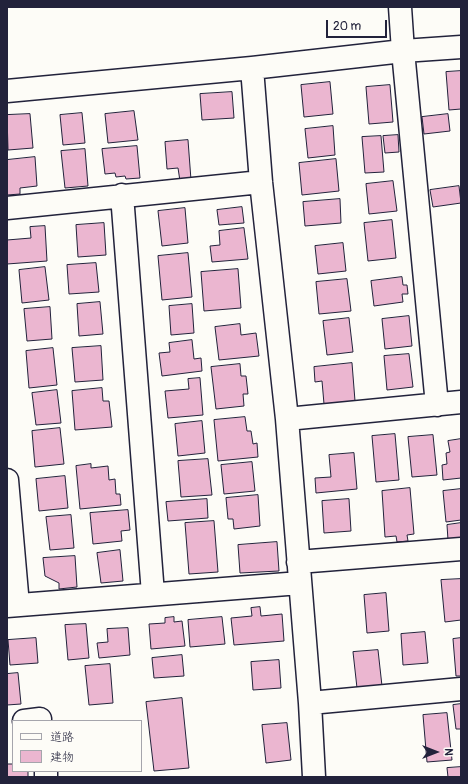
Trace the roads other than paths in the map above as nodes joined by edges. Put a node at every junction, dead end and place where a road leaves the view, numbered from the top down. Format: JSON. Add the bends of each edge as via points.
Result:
{"nodes":[{"id":1,"x":400,"y":7,"type":"edge"},
{"id":2,"x":461,"y":47,"type":"edge"},
{"id":3,"x":403,"y":52,"type":"junction"},
{"id":4,"x":252,"y":68,"type":"junction"},
{"id":5,"x":7,"y":91,"type":"edge"},
{"id":6,"x":262,"y":182,"type":"junction"},
{"id":7,"x":122,"y":195,"type":"junction"},
{"id":8,"x":7,"y":208,"type":"edge"},
{"id":9,"x":461,"y":402,"type":"edge"},
{"id":10,"x":437,"y":405,"type":"junction"},
{"id":11,"x":287,"y":420,"type":"junction"},
{"id":12,"x":7,"y":480,"type":"edge"},
{"id":13,"x":461,"y":549,"type":"edge"},
{"id":14,"x":299,"y":572,"type":"junction"},
{"id":15,"x":153,"y":594,"type":"junction"},
{"id":16,"x":12,"y":605,"type":"edge"},
{"id":17,"x":461,"y":689,"type":"edge"},
{"id":18,"x":310,"y":703,"type":"junction"},
{"id":19,"x":314,"y":777,"type":"edge"}],
"edges":[{"from":1,"to":3,"type":"street"},
{"from":2,"to":3,"type":"street"},
{"from":3,"to":4,"type":"street"},
{"from":3,"to":10,"type":"street"},
{"from":4,"to":5,"type":"street"},
{"from":4,"to":6,"type":"street"},
{"from":6,"to":7,"type":"street"},
{"from":6,"to":11,"type":"street"},
{"from":7,"to":8,"type":"street"},
{"from":7,"to":15,"type":"street"},
{"from":9,"to":10,"type":"street"},
{"from":10,"to":11,"type":"street"},
{"from":11,"to":14,"type":"street"},
{"from":12,"to":16,"type":"street"},
{"from":13,"to":14,"type":"street"},
{"from":14,"to":15,"type":"street"},
{"from":14,"to":18,"type":"street"},
{"from":15,"to":16,"type":"street"},
{"from":17,"to":18,"type":"street"},
{"from":18,"to":19,"type":"street"}]}
